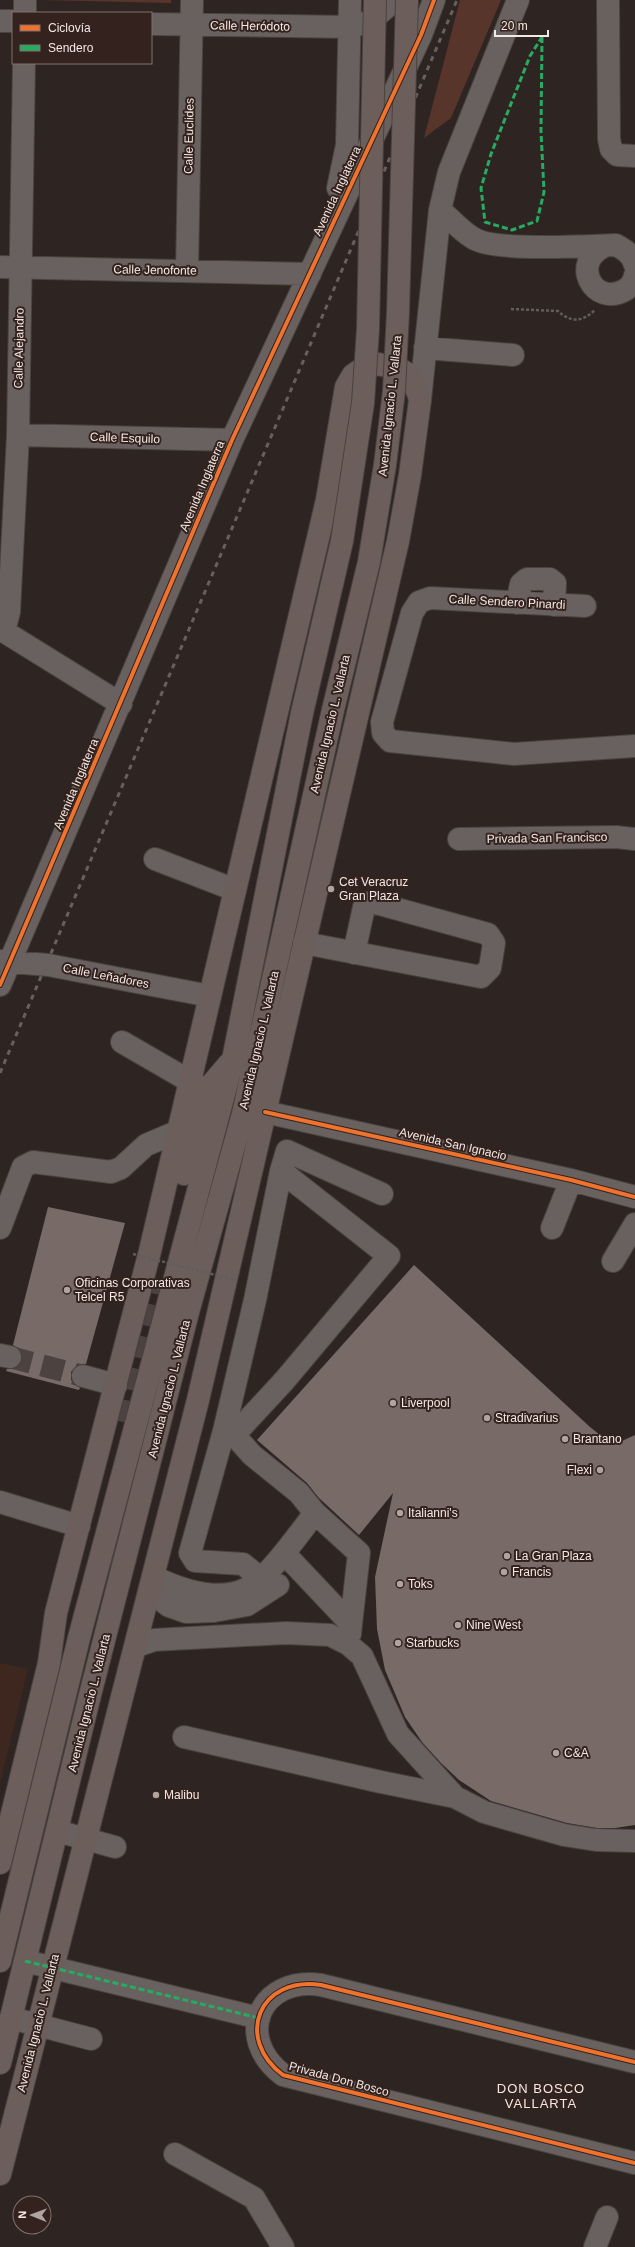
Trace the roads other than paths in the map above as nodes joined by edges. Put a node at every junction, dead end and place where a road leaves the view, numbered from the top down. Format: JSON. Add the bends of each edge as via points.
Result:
{"nodes":[{"id":1,"x":26,"y":0,"type":"edge"},
{"id":2,"x":192,"y":0,"type":"edge"},
{"id":3,"x":350,"y":0,"type":"edge"},
{"id":4,"x":375,"y":0,"type":"edge"},
{"id":5,"x":395,"y":0,"type":"edge"},
{"id":6,"x":407,"y":0,"type":"edge"},
{"id":7,"x":434,"y":0,"type":"edge"},
{"id":8,"x":518,"y":0,"type":"edge"},
{"id":9,"x":608,"y":0,"type":"edge"},
{"id":10,"x":25,"y":12,"type":"edge"},
{"id":11,"x":0,"y":21,"type":"edge"},
{"id":12,"x":12,"y":21,"type":"edge"},
{"id":13,"x":152,"y":24,"type":"edge"},
{"id":14,"x":192,"y":24,"type":"junction"},
{"id":15,"x":349,"y":27,"type":"junction"},
{"id":16,"x":24,"y":64,"type":"edge"},
{"id":17,"x":626,"y":155,"type":"edge"},
{"id":18,"x":440,"y":210,"type":"junction"},
{"id":19,"x":605,"y":246,"type":"junction"},
{"id":20,"x":320,"y":251,"type":"junction"},
{"id":21,"x":10,"y":268,"type":"edge"},
{"id":22,"x":635,"y":269,"type":"edge"},
{"id":23,"x":187,"y":271,"type":"junction"},
{"id":24,"x":310,"y":274,"type":"junction"},
{"id":25,"x":425,"y":348,"type":"junction"},
{"id":26,"x":513,"y":355,"type":"dead end"},
{"id":27,"x":420,"y":400,"type":"junction"},
{"id":28,"x":18,"y":435,"type":"junction"},
{"id":29,"x":232,"y":440,"type":"junction"},
{"id":30,"x":584,"y":606,"type":"dead end"},
{"id":31,"x":2,"y":630,"type":"edge"},
{"id":32,"x":121,"y":704,"type":"junction"},
{"id":33,"x":635,"y":746,"type":"edge"},
{"id":34,"x":458,"y":839,"type":"dead end"},
{"id":35,"x":635,"y":839,"type":"edge"},
{"id":36,"x":155,"y":859,"type":"dead end"},
{"id":37,"x":235,"y":890,"type":"junction"},
{"id":38,"x":304,"y":944,"type":"junction"},
{"id":39,"x":354,"y":953,"type":"junction"},
{"id":40,"x":6,"y":961,"type":"edge"},
{"id":41,"x":0,"y":985,"type":"edge"},
{"id":42,"x":210,"y":996,"type":"junction"},
{"id":43,"x":122,"y":1042,"type":"dead end"},
{"id":44,"x":206,"y":1091,"type":"junction"},
{"id":45,"x":265,"y":1112,"type":"junction"},
{"id":46,"x":243,"y":1114,"type":"junction"},
{"id":47,"x":179,"y":1131,"type":"junction"},
{"id":48,"x":281,"y":1172,"type":"junction"},
{"id":49,"x":571,"y":1180,"type":"junction"},
{"id":50,"x":382,"y":1194,"type":"dead end"},
{"id":51,"x":635,"y":1197,"type":"edge"},
{"id":52,"x":239,"y":1222,"type":"junction"},
{"id":53,"x":635,"y":1224,"type":"edge"},
{"id":54,"x":0,"y":1228,"type":"edge"},
{"id":55,"x":552,"y":1228,"type":"dead end"},
{"id":56,"x":613,"y":1261,"type":"dead end"},
{"id":57,"x":154,"y":1286,"type":"tunnel mouth"},
{"id":58,"x":83,"y":1376,"type":"tunnel mouth"},
{"id":59,"x":116,"y":1385,"type":"junction"},
{"id":60,"x":123,"y":1422,"type":"tunnel mouth"},
{"id":61,"x":229,"y":1433,"type":"junction"},
{"id":62,"x":0,"y":1502,"type":"edge"},
{"id":63,"x":316,"y":1513,"type":"junction"},
{"id":64,"x":79,"y":1526,"type":"junction"},
{"id":65,"x":284,"y":1553,"type":"junction"},
{"id":66,"x":269,"y":1582,"type":"junction"},
{"id":67,"x":152,"y":1584,"type":"junction"},
{"id":68,"x":304,"y":1620,"type":"dead end"},
{"id":69,"x":350,"y":1634,"type":"junction"},
{"id":70,"x":139,"y":1636,"type":"junction"},
{"id":71,"x":48,"y":1663,"type":"junction"},
{"id":72,"x":184,"y":1737,"type":"dead end"},
{"id":73,"x":455,"y":1797,"type":"junction"},
{"id":74,"x":16,"y":1799,"type":"junction"},
{"id":75,"x":57,"y":1831,"type":"junction"},
{"id":76,"x":85,"y":1839,"type":"junction"},
{"id":77,"x":635,"y":1841,"type":"edge"},
{"id":78,"x":115,"y":1847,"type":"dead end"},
{"id":79,"x":0,"y":1863,"type":"edge"},
{"id":80,"x":20,"y":1879,"type":"junction"},
{"id":81,"x":0,"y":1961,"type":"edge"},
{"id":82,"x":25,"y":1961,"type":"junction"},
{"id":83,"x":53,"y":1967,"type":"junction"},
{"id":84,"x":11,"y":2018,"type":"junction"},
{"id":85,"x":259,"y":2018,"type":"junction"},
{"id":86,"x":37,"y":2026,"type":"junction"},
{"id":87,"x":91,"y":2039,"type":"dead end"},
{"id":88,"x":635,"y":2062,"type":"edge"},
{"id":89,"x":0,"y":2063,"type":"edge"},
{"id":90,"x":175,"y":2154,"type":"dead end"},
{"id":91,"x":635,"y":2163,"type":"edge"},
{"id":92,"x":0,"y":2174,"type":"edge"},
{"id":93,"x":607,"y":2217,"type":"dead end"},
{"id":94,"x":283,"y":2247,"type":"edge"},
{"id":95,"x":595,"y":2247,"type":"edge"}],
"edges":[{"from":1,"to":10,"type":"street"},
{"from":2,"to":14,"type":"street","name":"Calle Euclides"},
{"from":3,"to":15,"type":"street"},
{"from":4,"to":44,"type":"main road","name":"Avenida Ignacio L. Vallarta","bridge":true,"via":[[368,330],[363,403],[342,541],[302,712],[233,1060]]},
{"from":5,"to":15,"type":"street","name":"Calle Heródoto","via":[[369,22]]},
{"from":6,"to":46,"type":"main road","name":"Avenida Ignacio L. Vallarta","bridge":true,"via":[[399,304],[394,391],[385,465],[369,562],[333,710]]},
{"from":7,"to":20,"type":"street","name":"Avenida Inglaterra","via":[[421,35]]},
{"from":8,"to":18,"type":"street","via":[[449,172]]},
{"from":9,"to":17,"type":"street","via":[[609,139],[611,149]]},
{"from":11,"to":12,"type":"street"},
{"from":13,"to":14,"type":"street","name":"Calle Heródoto"},
{"from":14,"to":15,"type":"street","name":"Calle Heródoto"},
{"from":14,"to":23,"type":"street","name":"Calle Euclides"},
{"from":15,"to":20,"type":"street","via":[[345,160]]},
{"from":16,"to":21,"type":"street","name":"Calle Alejandro"},
{"from":18,"to":19,"type":"street","via":[[473,239],[488,244]]},
{"from":18,"to":25,"type":"street"},
{"from":19,"to":22,"type":"street","via":[[616,246],[626,250]]},
{"from":19,"to":22,"type":"street","via":[[592,255],[587,271],[593,287],[608,294],[619,293],[628,288]]},
{"from":20,"to":24,"type":"street","name":"Avenida Inglaterra"},
{"from":21,"to":23,"type":"street","name":"Calle Jenofonte"},
{"from":21,"to":28,"type":"street","name":"Calle Alejandro"},
{"from":23,"to":24,"type":"street","name":"Calle Jenofonte"},
{"from":24,"to":29,"type":"street","name":"Avenida Inglaterra"},
{"from":25,"to":26,"type":"street"},
{"from":25,"to":27,"type":"street"},
{"from":27,"to":37,"type":"main road","name":"Avenida Ignacio L. Vallarta","via":[[411,376],[400,369],[378,364],[363,368],[354,375],[346,387],[327,500]]},
{"from":27,"to":38,"type":"main road","name":"Avenida Ignacio L. Vallarta","via":[[398,541]]},
{"from":28,"to":29,"type":"street","name":"Calle Esquilo"},
{"from":28,"to":31,"type":"street","name":"Calle Alejandro","via":[[9,612]]},
{"from":29,"to":32,"type":"street","name":"Avenida Inglaterra"},
{"from":30,"to":33,"type":"street","name":"Calle Sendero Pinardi","via":[[430,598],[419,602],[412,613],[382,722],[383,733],[390,741],[514,754]]},
{"from":31,"to":32,"type":"street"},
{"from":32,"to":40,"type":"street","name":"Avenida Inglaterra"},
{"from":34,"to":35,"type":"street","name":"Privada San Francisco"},
{"from":36,"to":37,"type":"street"},
{"from":37,"to":42,"type":"main road","name":"Avenida Ignacio L. Vallarta"},
{"from":38,"to":39,"type":"street"},
{"from":38,"to":45,"type":"main road","name":"Avenida Ignacio L. Vallarta"},
{"from":39,"to":39,"type":"street","via":[[481,977],[490,968],[494,943],[488,934],[372,902],[364,907]]},
{"from":40,"to":41,"type":"street","name":"Avenida Inglaterra"},
{"from":40,"to":42,"type":"street","name":"Calle Leñadores","via":[[48,965]]},
{"from":42,"to":44,"type":"main road","name":"Avenida Ignacio L. Vallarta"},
{"from":43,"to":44,"type":"street"},
{"from":44,"to":47,"type":"main road","name":"Avenida Ignacio L. Vallarta"},
{"from":44,"to":57,"type":"main road"},
{"from":44,"to":80,"type":"main road","name":"Avenida Ignacio L. Vallarta","via":[[79,1638]]},
{"from":45,"to":49,"type":"street","name":"Avenida San Ignacio"},
{"from":45,"to":52,"type":"main road","name":"Avenida Ignacio L. Vallarta"},
{"from":46,"to":52,"type":"main road"},
{"from":46,"to":75,"type":"main road","name":"Avenida Ignacio L. Vallarta","via":[[188,1312]]},
{"from":47,"to":54,"type":"street","via":[[146,1145],[121,1168],[111,1172],[33,1162],[23,1167]]},
{"from":47,"to":59,"type":"main road","name":"Avenida Ignacio L. Vallarta"},
{"from":48,"to":50,"type":"street","via":[[287,1151]]},
{"from":48,"to":61,"type":"street"},
{"from":48,"to":61,"type":"street","via":[[389,1256],[284,1382]]},
{"from":49,"to":51,"type":"street","name":"Avenida San Ignacio"},
{"from":49,"to":55,"type":"street"},
{"from":52,"to":67,"type":"main road","name":"Avenida Ignacio L. Vallarta"},
{"from":53,"to":56,"type":"street"},
{"from":58,"to":59,"type":"street"},
{"from":59,"to":64,"type":"main road","name":"Avenida Ignacio L. Vallarta"},
{"from":60,"to":71,"type":"main road","via":[[78,1576]]},
{"from":61,"to":63,"type":"street","via":[[299,1493]]},
{"from":61,"to":66,"type":"street","via":[[190,1554],[195,1561],[243,1564]]},
{"from":62,"to":64,"type":"street"},
{"from":63,"to":65,"type":"street"},
{"from":63,"to":69,"type":"street","via":[[359,1553]]},
{"from":64,"to":71,"type":"main road","name":"Avenida Ignacio L. Vallarta","via":[[56,1613]]},
{"from":65,"to":66,"type":"street"},
{"from":65,"to":69,"type":"street"},
{"from":66,"to":67,"type":"street","via":[[247,1605],[214,1611],[186,1612],[169,1606]]},
{"from":67,"to":70,"type":"main road","name":"Avenida Ignacio L. Vallarta"},
{"from":68,"to":70,"type":"street","via":[[168,1627]]},
{"from":69,"to":70,"type":"street","via":[[330,1636],[286,1633],[154,1640]]},
{"from":69,"to":73,"type":"street","via":[[398,1734]]},
{"from":70,"to":76,"type":"main road","name":"Avenida Ignacio L. Vallarta"},
{"from":71,"to":74,"type":"main road","name":"Avenida Ignacio L. Vallarta"},
{"from":72,"to":73,"type":"street"},
{"from":73,"to":77,"type":"street","via":[[484,1812],[564,1835],[596,1840]]},
{"from":74,"to":79,"type":"main road","name":"Avenida Ignacio L. Vallarta"},
{"from":74,"to":80,"type":"main road"},
{"from":75,"to":76,"type":"street"},
{"from":75,"to":82,"type":"main road","name":"Avenida Ignacio L. Vallarta"},
{"from":76,"to":78,"type":"street"},
{"from":76,"to":83,"type":"main road","name":"Avenida Ignacio L. Vallarta"},
{"from":80,"to":81,"type":"main road","name":"Avenida Ignacio L. Vallarta"},
{"from":82,"to":83,"type":"street"},
{"from":82,"to":84,"type":"main road","name":"Avenida Ignacio L. Vallarta"},
{"from":83,"to":85,"type":"street"},
{"from":83,"to":86,"type":"main road","name":"Avenida Ignacio L. Vallarta"},
{"from":84,"to":86,"type":"street"},
{"from":84,"to":89,"type":"main road","name":"Avenida Ignacio L. Vallarta"},
{"from":85,"to":88,"type":"street","name":"Privada Don Bosco","via":[[264,2005],[275,1993],[289,1985],[305,1982]]},
{"from":85,"to":91,"type":"street","name":"Privada Don Bosco","via":[[257,2036],[261,2052],[270,2065],[283,2075]]},
{"from":86,"to":87,"type":"street"},
{"from":86,"to":92,"type":"main road","name":"Avenida Ignacio L. Vallarta"},
{"from":90,"to":94,"type":"street","via":[[254,2198]]},
{"from":93,"to":95,"type":"street"}]}
